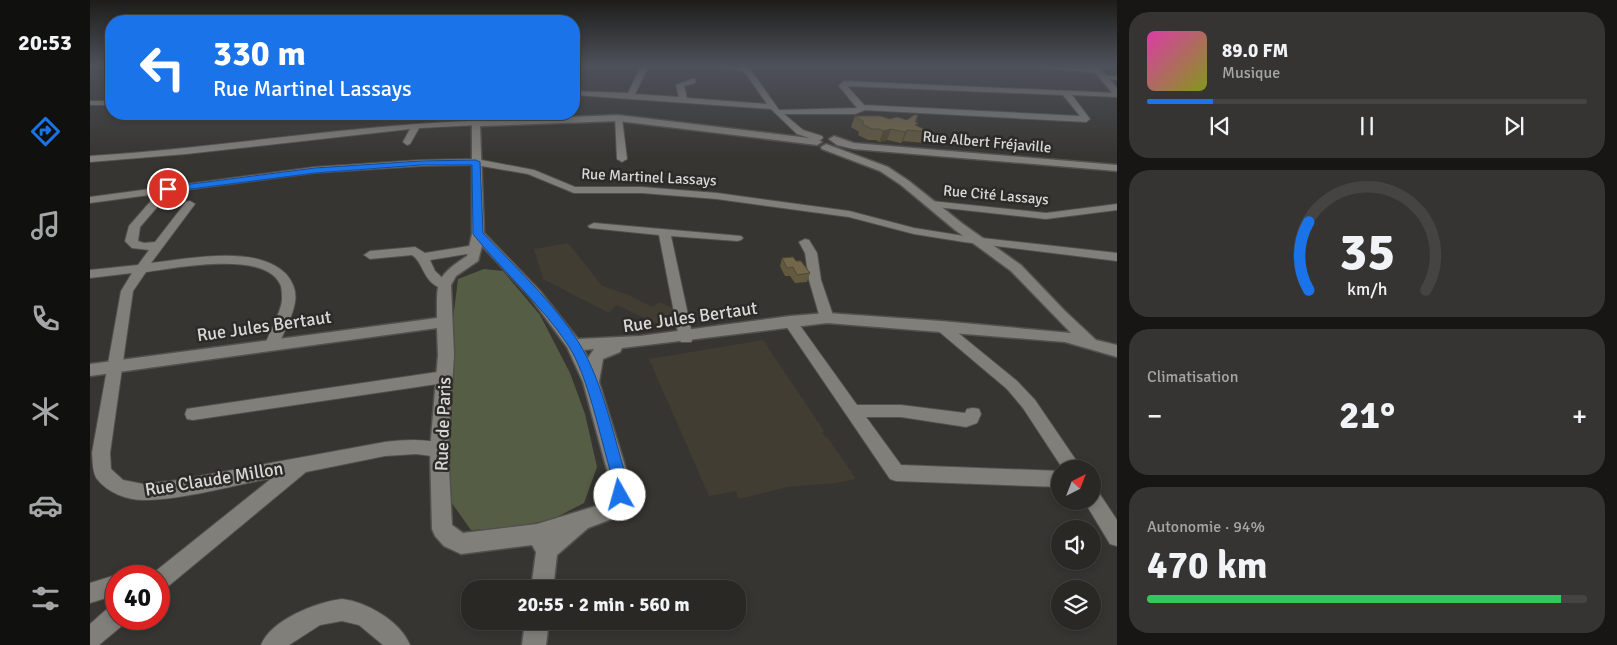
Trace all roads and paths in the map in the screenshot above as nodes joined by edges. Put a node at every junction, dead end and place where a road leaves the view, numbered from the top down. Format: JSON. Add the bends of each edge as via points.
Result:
{"nodes":[{"id":1,"x":643,"y":96,"type":"edge"},
{"id":2,"x":683,"y":96,"type":"edge"},
{"id":3,"x":766,"y":96,"type":"edge"},
{"id":4,"x":852,"y":96,"type":"edge"},
{"id":5,"x":1068,"y":96,"type":"edge"},
{"id":6,"x":684,"y":100,"type":"junction"},
{"id":7,"x":90,"y":103,"type":"edge"},
{"id":8,"x":105,"y":103,"type":"edge"},
{"id":9,"x":862,"y":107,"type":"junction"},
{"id":10,"x":776,"y":109,"type":"junction"},
{"id":11,"x":580,"y":118,"type":"edge"},
{"id":12,"x":618,"y":118,"type":"junction"},
{"id":13,"x":459,"y":120,"type":"edge"},
{"id":14,"x":476,"y":120,"type":"edge"},
{"id":15,"x":416,"y":125,"type":"junction"},
{"id":16,"x":800,"y":136,"type":"junction"},
{"id":17,"x":407,"y":142,"type":"dead end"},
{"id":18,"x":827,"y":144,"type":"junction"},
{"id":19,"x":90,"y":159,"type":"edge"},
{"id":20,"x":622,"y":159,"type":"dead end"},
{"id":21,"x":476,"y":162,"type":"junction"},
{"id":22,"x":1117,"y":168,"type":"edge"},
{"id":23,"x":168,"y":189,"type":"junction"},
{"id":24,"x":90,"y":200,"type":"edge"},
{"id":25,"x":190,"y":204,"type":"dead end"},
{"id":26,"x":931,"y":204,"type":"junction"},
{"id":27,"x":1117,"y":207,"type":"edge"},
{"id":28,"x":594,"y":226,"type":"dead end"},
{"id":29,"x":664,"y":232,"type":"junction"},
{"id":30,"x":478,"y":234,"type":"junction"},
{"id":31,"x":737,"y":238,"type":"dead end"},
{"id":32,"x":977,"y":240,"type":"junction"},
{"id":33,"x":805,"y":242,"type":"dead end"},
{"id":34,"x":159,"y":245,"type":"junction"},
{"id":35,"x":474,"y":254,"type":"junction"},
{"id":36,"x":370,"y":255,"type":"dead end"},
{"id":37,"x":423,"y":257,"type":"junction"},
{"id":38,"x":1117,"y":257,"type":"edge"},
{"id":39,"x":502,"y":258,"type":"junction"},
{"id":40,"x":141,"y":269,"type":"junction"},
{"id":41,"x":90,"y":274,"type":"edge"},
{"id":42,"x":444,"y":285,"type":"junction"},
{"id":43,"x":822,"y":318,"type":"junction"},
{"id":44,"x":444,"y":322,"type":"junction"},
{"id":45,"x":790,"y":322,"type":"junction"},
{"id":46,"x":941,"y":326,"type":"junction"},
{"id":47,"x":686,"y":337,"type":"junction"},
{"id":48,"x":1087,"y":340,"type":"junction"},
{"id":49,"x":1117,"y":341,"type":"edge"},
{"id":50,"x":272,"y":345,"type":"junction"},
{"id":51,"x":574,"y":345,"type":"junction"},
{"id":52,"x":1117,"y":350,"type":"edge"},
{"id":53,"x":115,"y":366,"type":"junction"},
{"id":54,"x":90,"y":370,"type":"edge"},
{"id":55,"x":444,"y":377,"type":"junction"},
{"id":56,"x":591,"y":382,"type":"junction"},
{"id":57,"x":852,"y":411,"type":"junction"},
{"id":58,"x":193,"y":414,"type":"dead end"},
{"id":59,"x":972,"y":414,"type":"dead end"},
{"id":60,"x":439,"y":450,"type":"junction"},
{"id":61,"x":1067,"y":460,"type":"edge"},
{"id":62,"x":301,"y":465,"type":"junction"},
{"id":63,"x":1051,"y":479,"type":"edge"},
{"id":64,"x":1099,"y":510,"type":"edge"},
{"id":65,"x":1117,"y":537,"type":"edge"},
{"id":66,"x":542,"y":542,"type":"junction"},
{"id":67,"x":170,"y":573,"type":"edge"},
{"id":68,"x":542,"y":580,"type":"edge"},
{"id":69,"x":105,"y":588,"type":"edge"},
{"id":70,"x":90,"y":593,"type":"edge"},
{"id":71,"x":105,"y":625,"type":"edge"},
{"id":72,"x":536,"y":630,"type":"edge"},
{"id":73,"x":90,"y":638,"type":"edge"},
{"id":74,"x":272,"y":645,"type":"edge"},
{"id":75,"x":399,"y":645,"type":"edge"},
{"id":76,"x":534,"y":645,"type":"edge"}],
"edges":[{"from":1,"to":6,"type":"street"},
{"from":2,"to":6,"type":"street"},
{"from":3,"to":10,"type":"street"},
{"from":4,"to":9,"type":"street"},
{"from":5,"to":9,"type":"street","via":[[1086,119]]},
{"from":6,"to":10,"type":"street"},
{"from":7,"to":8,"type":"street"},
{"from":9,"to":10,"type":"street","via":[[858,111],[831,112]]},
{"from":10,"to":16,"type":"street"},
{"from":11,"to":12,"type":"street","name":"Rue Albert Fréjaville"},
{"from":12,"to":16,"type":"street","name":"Rue Albert Fréjaville"},
{"from":12,"to":20,"type":"street"},
{"from":13,"to":15,"type":"street","name":"Rue Albert Fréjaville"},
{"from":14,"to":21,"type":"street"},
{"from":15,"to":17,"type":"street"},
{"from":15,"to":19,"type":"street","name":"Rue Albert Fréjaville"},
{"from":16,"to":18,"type":"street","name":"Rue Albert Fréjaville"},
{"from":18,"to":22,"type":"street","name":"Rue Albert Fréjaville"},
{"from":18,"to":26,"type":"street","via":[[891,173]]},
{"from":21,"to":23,"type":"street","name":"Rue Martinel Lassays","via":[[315,170]]},
{"from":21,"to":30,"type":"street"},
{"from":21,"to":32,"type":"street","name":"Rue Martinel Lassays","via":[[531,172],[574,190],[642,190],[716,196],[843,213],[914,232]]},
{"from":23,"to":24,"type":"street","name":"Rue Martinel Lassays"},
{"from":23,"to":34,"type":"street","via":[[135,226],[130,241],[141,247]]},
{"from":25,"to":34,"type":"street","name":"Rue Claude Millon"},
{"from":26,"to":27,"type":"street","name":"Rue Cité Lassays","via":[[1046,216]]},
{"from":26,"to":32,"type":"street"},
{"from":28,"to":29,"type":"street"},
{"from":29,"to":31,"type":"street"},
{"from":29,"to":47,"type":"street"},
{"from":30,"to":35,"type":"street"},
{"from":30,"to":39,"type":"street"},
{"from":32,"to":38,"type":"street","name":"Rue Martinel Lassays"},
{"from":32,"to":48,"type":"street","via":[[1024,275]]},
{"from":33,"to":43,"type":"street","via":[[811,254]]},
{"from":34,"to":40,"type":"street","name":"Rue Claude Millon"},
{"from":35,"to":37,"type":"street"},
{"from":35,"to":39,"type":"street"},
{"from":35,"to":42,"type":"street","via":[[451,273]]},
{"from":36,"to":37,"type":"street","via":[[415,251]]},
{"from":37,"to":42,"type":"street","via":[[428,273]]},
{"from":39,"to":51,"type":"street"},
{"from":40,"to":41,"type":"street"},
{"from":40,"to":50,"type":"street","via":[[226,260],[255,262],[276,271],[287,283],[289,301]]},
{"from":40,"to":53,"type":"street","name":"Rue Claude Millon","via":[[127,291]]},
{"from":42,"to":44,"type":"street","name":"Rue de Paris"},
{"from":43,"to":45,"type":"street","name":"Rue Jules Bertaut"},
{"from":43,"to":46,"type":"street","name":"Rue Jules Bertaut"},
{"from":44,"to":50,"type":"street","name":"Rue Jules Bertaut"},
{"from":44,"to":55,"type":"street","name":"Rue de Paris"},
{"from":45,"to":47,"type":"street","name":"Rue Jules Bertaut"},
{"from":45,"to":57,"type":"street"},
{"from":46,"to":48,"type":"street","name":"Rue Jules Bertaut"},
{"from":46,"to":61,"type":"street","via":[[1012,385]]},
{"from":47,"to":51,"type":"street","name":"Rue Jules Bertaut"},
{"from":47,"to":56,"type":"street","name":"Rue Jules Bertaut","via":[[602,350],[596,355]]},
{"from":48,"to":49,"type":"street","name":"Rue Jules Bertaut"},
{"from":48,"to":52,"type":"street","name":"Rue Jules Bertaut"},
{"from":49,"to":52,"type":"street"},
{"from":50,"to":53,"type":"street","name":"Rue Jules Bertaut"},
{"from":51,"to":56,"type":"street"},
{"from":53,"to":54,"type":"street","name":"Rue Jules Bertaut"},
{"from":53,"to":62,"type":"street","name":"Rue Claude Millon","via":[[101,453],[103,473],[118,487],[144,492],[178,488]]},
{"from":55,"to":58,"type":"street"},
{"from":55,"to":60,"type":"street","name":"Rue de Paris"},
{"from":56,"to":66,"type":"street","via":[[621,485],[620,495],[610,510]]},
{"from":57,"to":59,"type":"street","via":[[901,411],[966,420]]},
{"from":57,"to":63,"type":"street","via":[[896,473]]},
{"from":60,"to":62,"type":"street","name":"Rue Claude Millon","via":[[416,447],[385,449]]},
{"from":60,"to":66,"type":"street","name":"Rue de Paris","via":[[442,529],[452,539],[461,544]]},
{"from":62,"to":67,"type":"street","name":"Rue Claude Millon"},
{"from":64,"to":65,"type":"street"},
{"from":66,"to":68,"type":"street"},
{"from":69,"to":70,"type":"street"},
{"from":71,"to":73,"type":"street"},
{"from":72,"to":76,"type":"street"},
{"from":74,"to":75,"type":"street","via":[[305,620],[347,610],[366,616]]}]}
